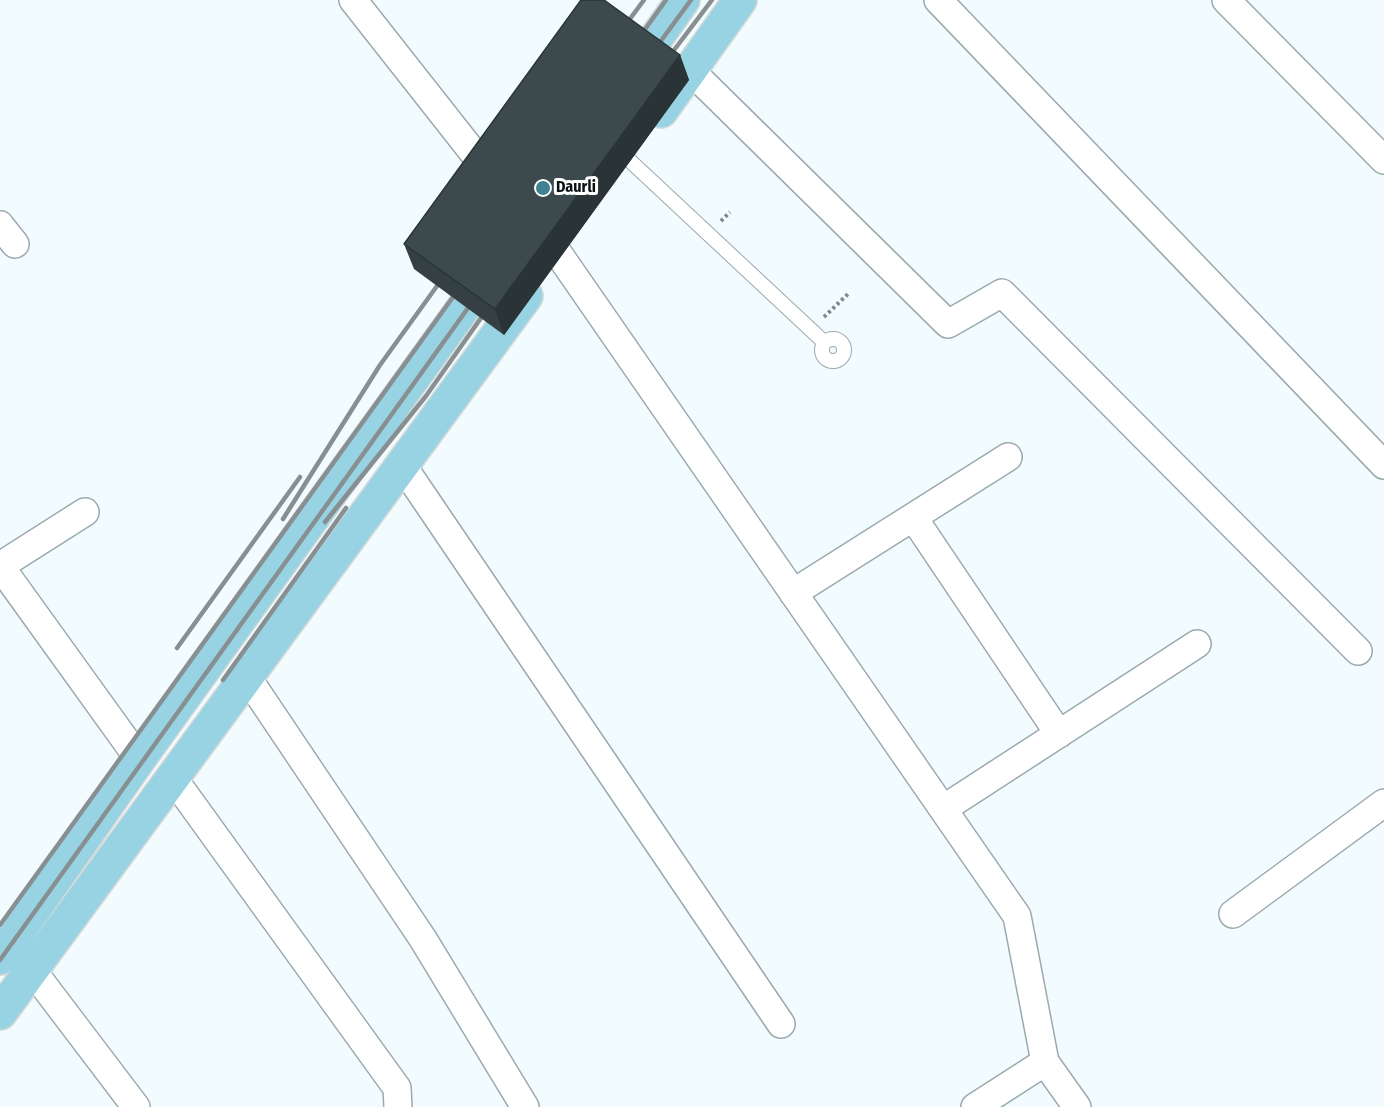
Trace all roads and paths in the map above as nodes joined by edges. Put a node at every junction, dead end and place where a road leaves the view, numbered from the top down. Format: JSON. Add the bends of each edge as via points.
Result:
{"nodes":[{"id":1,"x":353,"y":0,"type":"edge"},
{"id":2,"x":683,"y":0,"type":"edge"},
{"id":3,"x":740,"y":0,"type":"edge"},
{"id":4,"x":938,"y":0,"type":"edge"},
{"id":5,"x":1226,"y":0,"type":"edge"},
{"id":6,"x":690,"y":70,"type":"junction"},
{"id":7,"x":615,"y":96,"type":"edge"},
{"id":8,"x":1384,"y":159,"type":"edge"},
{"id":9,"x":618,"y":171,"type":"joint"},
{"id":10,"x":512,"y":202,"type":"edge"},
{"id":11,"x":577,"y":227,"type":"dead end"},
{"id":12,"x":506,"y":249,"type":"edge"},
{"id":13,"x":558,"y":253,"type":"junction"},
{"id":14,"x":849,"y":293,"type":"dead end"},
{"id":15,"x":811,"y":330,"type":"junction"},
{"id":16,"x":824,"y":342,"type":"dead end"},
{"id":17,"x":1008,"y":457,"type":"dead end"},
{"id":18,"x":402,"y":465,"type":"junction"},
{"id":19,"x":1384,"y":465,"type":"edge"},
{"id":20,"x":85,"y":512,"type":"dead end"},
{"id":21,"x":913,"y":517,"type":"junction"},
{"id":22,"x":0,"y":566,"type":"edge"},
{"id":23,"x":793,"y":594,"type":"junction"},
{"id":24,"x":1197,"y":644,"type":"dead end"},
{"id":25,"x":1358,"y":651,"type":"dead end"},
{"id":26,"x":247,"y":677,"type":"junction"},
{"id":27,"x":1059,"y":734,"type":"junction"},
{"id":28,"x":139,"y":759,"type":"junction"},
{"id":29,"x":173,"y":778,"type":"junction"},
{"id":30,"x":943,"y":809,"type":"junction"},
{"id":31,"x":1381,"y":811,"type":"edge"},
{"id":32,"x":1233,"y":914,"type":"dead end"},
{"id":33,"x":0,"y":958,"type":"edge"},
{"id":34,"x":32,"y":970,"type":"junction"},
{"id":35,"x":0,"y":1013,"type":"edge"},
{"id":36,"x":781,"y":1024,"type":"dead end"},
{"id":37,"x":1045,"y":1062,"type":"junction"},
{"id":38,"x":136,"y":1107,"type":"edge"},
{"id":39,"x":398,"y":1107,"type":"edge"},
{"id":40,"x":525,"y":1107,"type":"edge"},
{"id":41,"x":975,"y":1107,"type":"edge"},
{"id":42,"x":1077,"y":1107,"type":"edge"}],
"edges":[{"from":1,"to":10,"type":"street"},
{"from":2,"to":7,"type":"main road"},
{"from":3,"to":6,"type":"main road"},
{"from":4,"to":19,"type":"street"},
{"from":5,"to":8,"type":"street"},
{"from":6,"to":9,"type":"main road"},
{"from":6,"to":25,"type":"street","via":[[948,324],[1002,293]]},
{"from":9,"to":15,"type":"lane"},
{"from":11,"to":13,"type":"main road"},
{"from":12,"to":28,"type":"main road"},
{"from":13,"to":18,"type":"main road"},
{"from":13,"to":23,"type":"street"},
{"from":14,"to":15,"type":"path"},
{"from":15,"to":16,"type":"lane"},
{"from":17,"to":21,"type":"street"},
{"from":18,"to":26,"type":"main road"},
{"from":18,"to":36,"type":"street"},
{"from":20,"to":22,"type":"street"},
{"from":21,"to":23,"type":"street"},
{"from":21,"to":27,"type":"street"},
{"from":22,"to":28,"type":"street"},
{"from":23,"to":30,"type":"street"},
{"from":24,"to":27,"type":"street"},
{"from":26,"to":29,"type":"main road"},
{"from":26,"to":40,"type":"street","via":[[423,939]]},
{"from":27,"to":30,"type":"street"},
{"from":28,"to":33,"type":"main road"},
{"from":29,"to":34,"type":"main road"},
{"from":29,"to":39,"type":"street","via":[[397,1088]]},
{"from":30,"to":37,"type":"street","via":[[1017,916]]},
{"from":31,"to":32,"type":"street"},
{"from":34,"to":35,"type":"main road"},
{"from":34,"to":38,"type":"street"},
{"from":37,"to":41,"type":"street"},
{"from":37,"to":42,"type":"street"}]}
